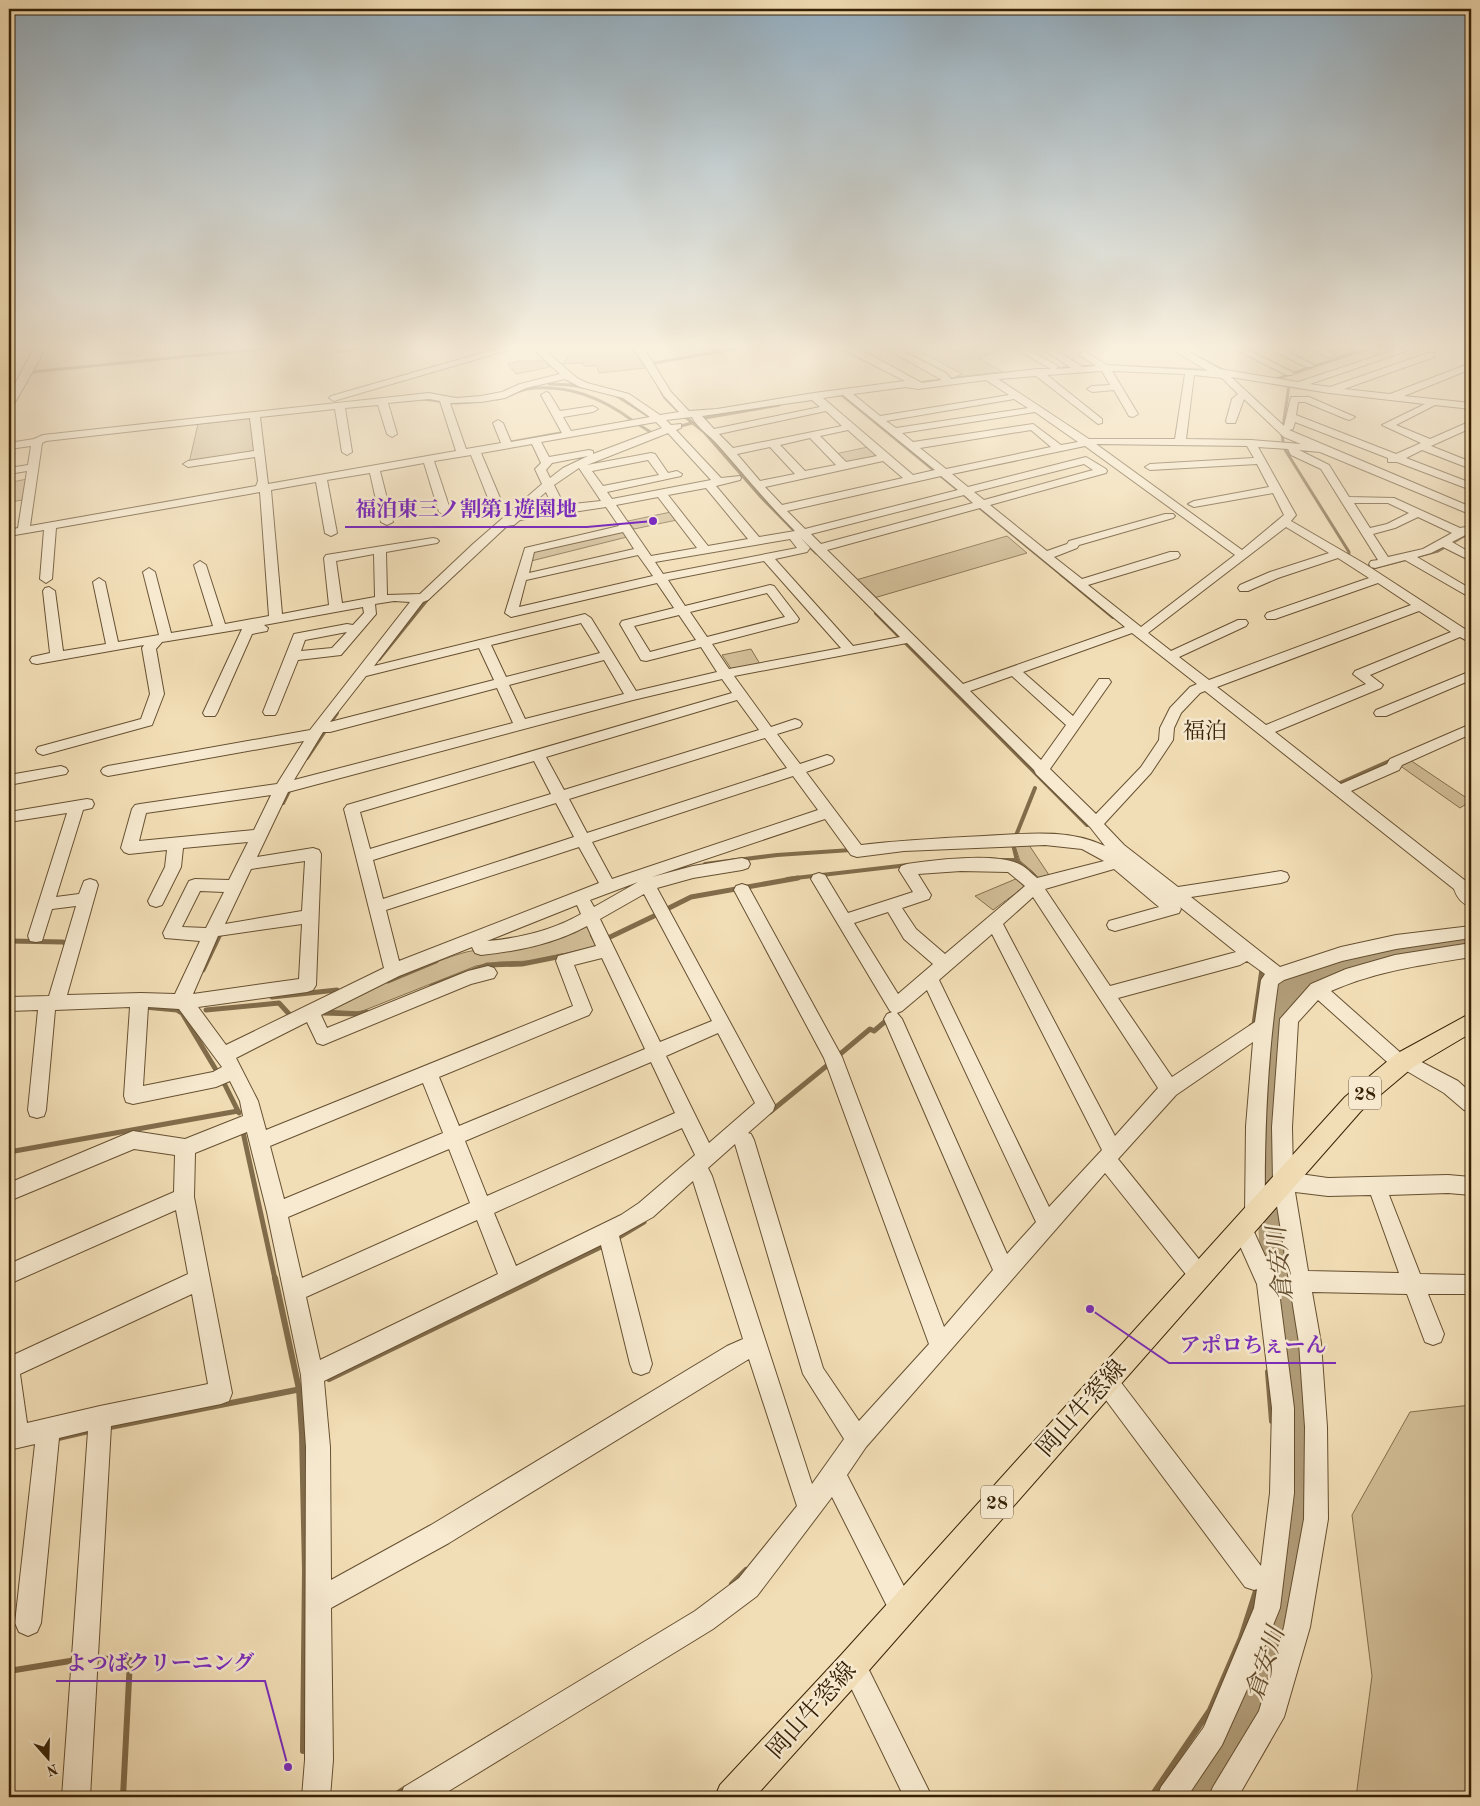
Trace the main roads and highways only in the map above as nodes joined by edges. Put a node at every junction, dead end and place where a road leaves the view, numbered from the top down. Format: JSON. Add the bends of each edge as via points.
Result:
{"nodes":[{"id":1,"x":1471,"y":1022,"type":"edge"},
{"id":2,"x":732,"y":1797,"type":"edge"}],
"edges":[{"from":1,"to":2,"type":"main road","name":"岡山牛窓線","number":"28","via":[[1403,1062],[1353,1104]]}]}
